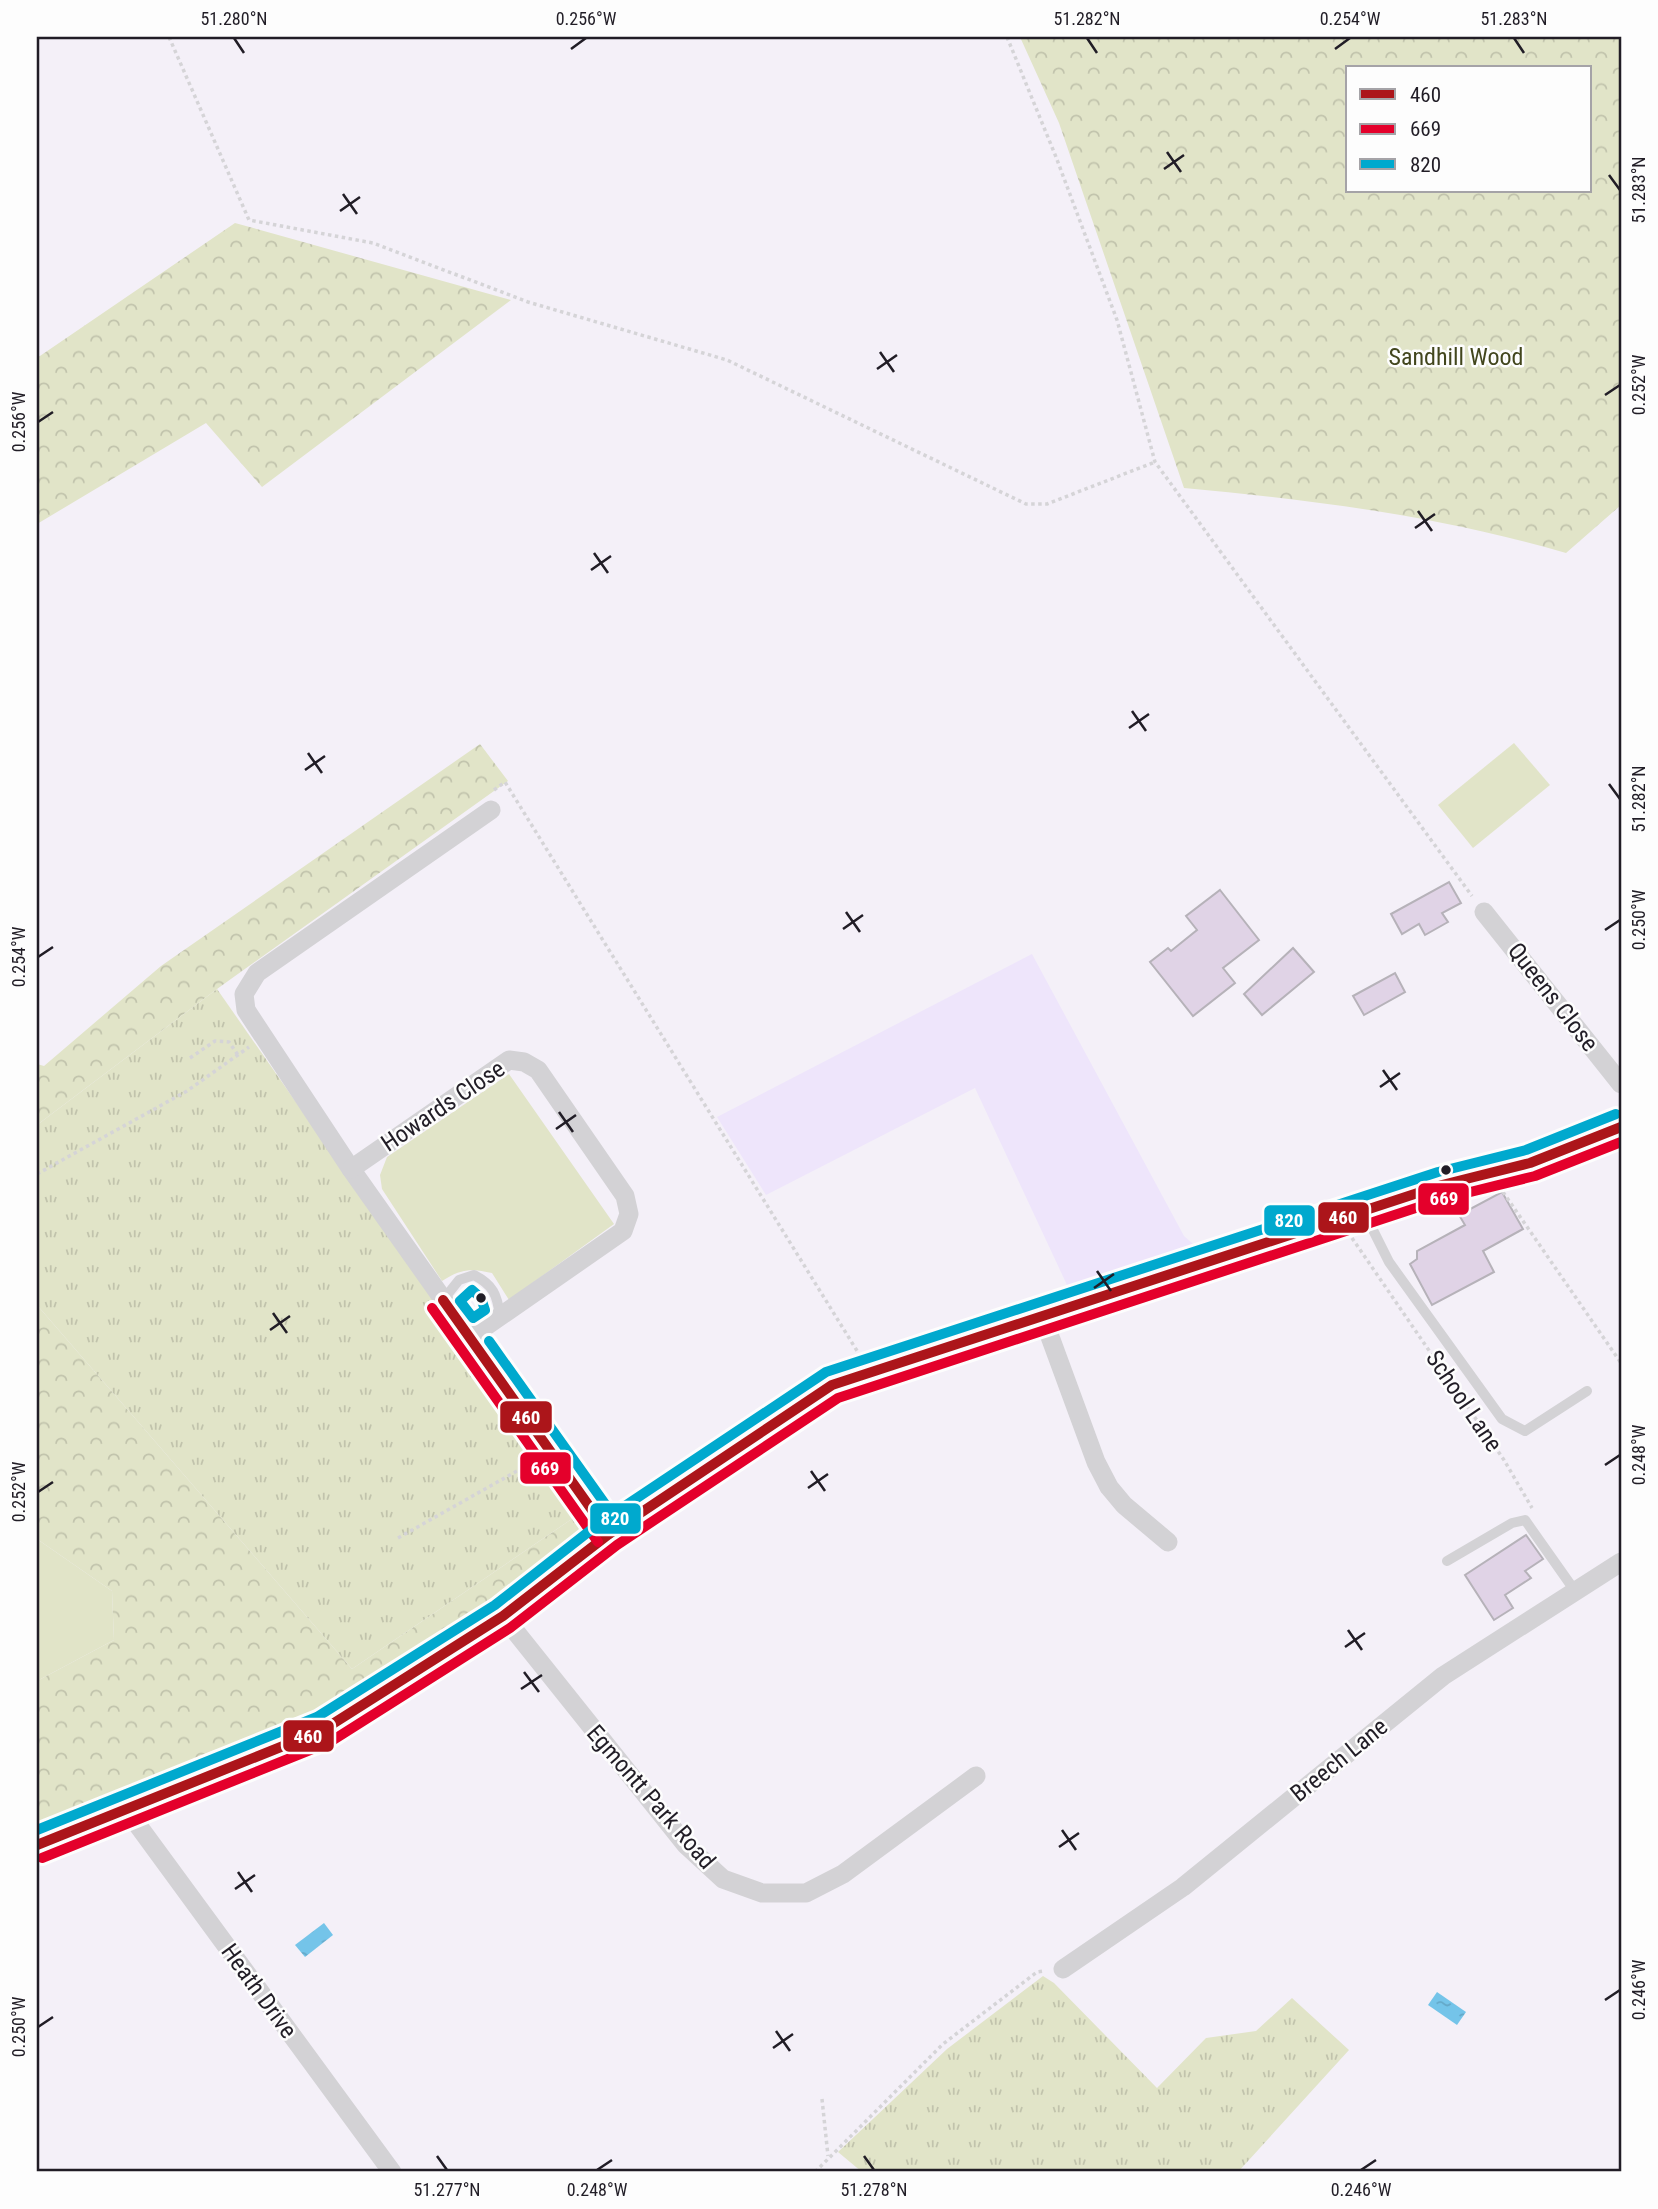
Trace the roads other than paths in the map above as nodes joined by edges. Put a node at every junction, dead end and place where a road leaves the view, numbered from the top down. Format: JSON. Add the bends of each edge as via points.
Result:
{"nodes":[{"id":1,"x":491,"y":810,"type":"road end"},
{"id":2,"x":1484,"y":912,"type":"road end"},
{"id":3,"x":1621,"y":1084,"type":"edge"},
{"id":4,"x":1621,"y":1127,"type":"edge"},
{"id":5,"x":351,"y":1168,"type":"junction"},
{"id":6,"x":1352,"y":1215,"type":"junction"},
{"id":7,"x":443,"y":1300,"type":"junction"},
{"id":8,"x":1042,"y":1315,"type":"junction"},
{"id":9,"x":500,"y":1316,"type":"junction"},
{"id":10,"x":469,"y":1338,"type":"junction"},
{"id":11,"x":1587,"y":1391,"type":"dead end"},
{"id":12,"x":609,"y":1534,"type":"junction"},
{"id":13,"x":1168,"y":1542,"type":"dead end"},
{"id":14,"x":1447,"y":1561,"type":"dead end"},
{"id":15,"x":1621,"y":1562,"type":"edge"},
{"id":16,"x":1575,"y":1591,"type":"junction"},
{"id":17,"x":503,"y":1616,"type":"junction"},
{"id":18,"x":976,"y":1776,"type":"dead end"},
{"id":19,"x":126,"y":1809,"type":"junction"},
{"id":20,"x":37,"y":1845,"type":"edge"},
{"id":21,"x":1063,"y":1969,"type":"road end"},
{"id":22,"x":392,"y":2172,"type":"edge"}],
"edges":[{"from":1,"to":5,"type":"street","via":[[257,973],[244,994],[246,1010],[262,1038]]},
{"from":2,"to":3,"type":"street","name":"Queens Close"},
{"from":4,"to":6,"type":"main road","via":[[1531,1163]]},
{"from":5,"to":7,"type":"street"},
{"from":5,"to":9,"type":"street","name":"Howards Close","via":[[509,1060],[538,1070],[625,1196],[629,1214],[623,1231]]},
{"from":6,"to":8,"type":"main road"},
{"from":6,"to":11,"type":"lane","via":[[1503,1419],[1525,1431]]},
{"from":7,"to":9,"type":"lane","via":[[459,1280],[474,1275],[489,1282],[497,1294]]},
{"from":7,"to":10,"type":"street"},
{"from":8,"to":12,"type":"main road","via":[[832,1385]]},
{"from":8,"to":13,"type":"street","via":[[1109,1487]]},
{"from":9,"to":10,"type":"street","name":"Howards Close"},
{"from":10,"to":12,"type":"street"},
{"from":12,"to":17,"type":"main road"},
{"from":14,"to":16,"type":"lane","via":[[1525,1520]]},
{"from":15,"to":16,"type":"street","name":"Breech Lane"},
{"from":16,"to":21,"type":"street","name":"Breech Lane","via":[[1443,1676],[1183,1887]]},
{"from":17,"to":18,"type":"street","name":"Egmontt Park Road","via":[[686,1844],[723,1880],[762,1893],[806,1893],[843,1874]]},
{"from":17,"to":19,"type":"main road","via":[[323,1730]]},
{"from":19,"to":20,"type":"main road"},
{"from":19,"to":22,"type":"street","name":"Heath Drive"}]}
